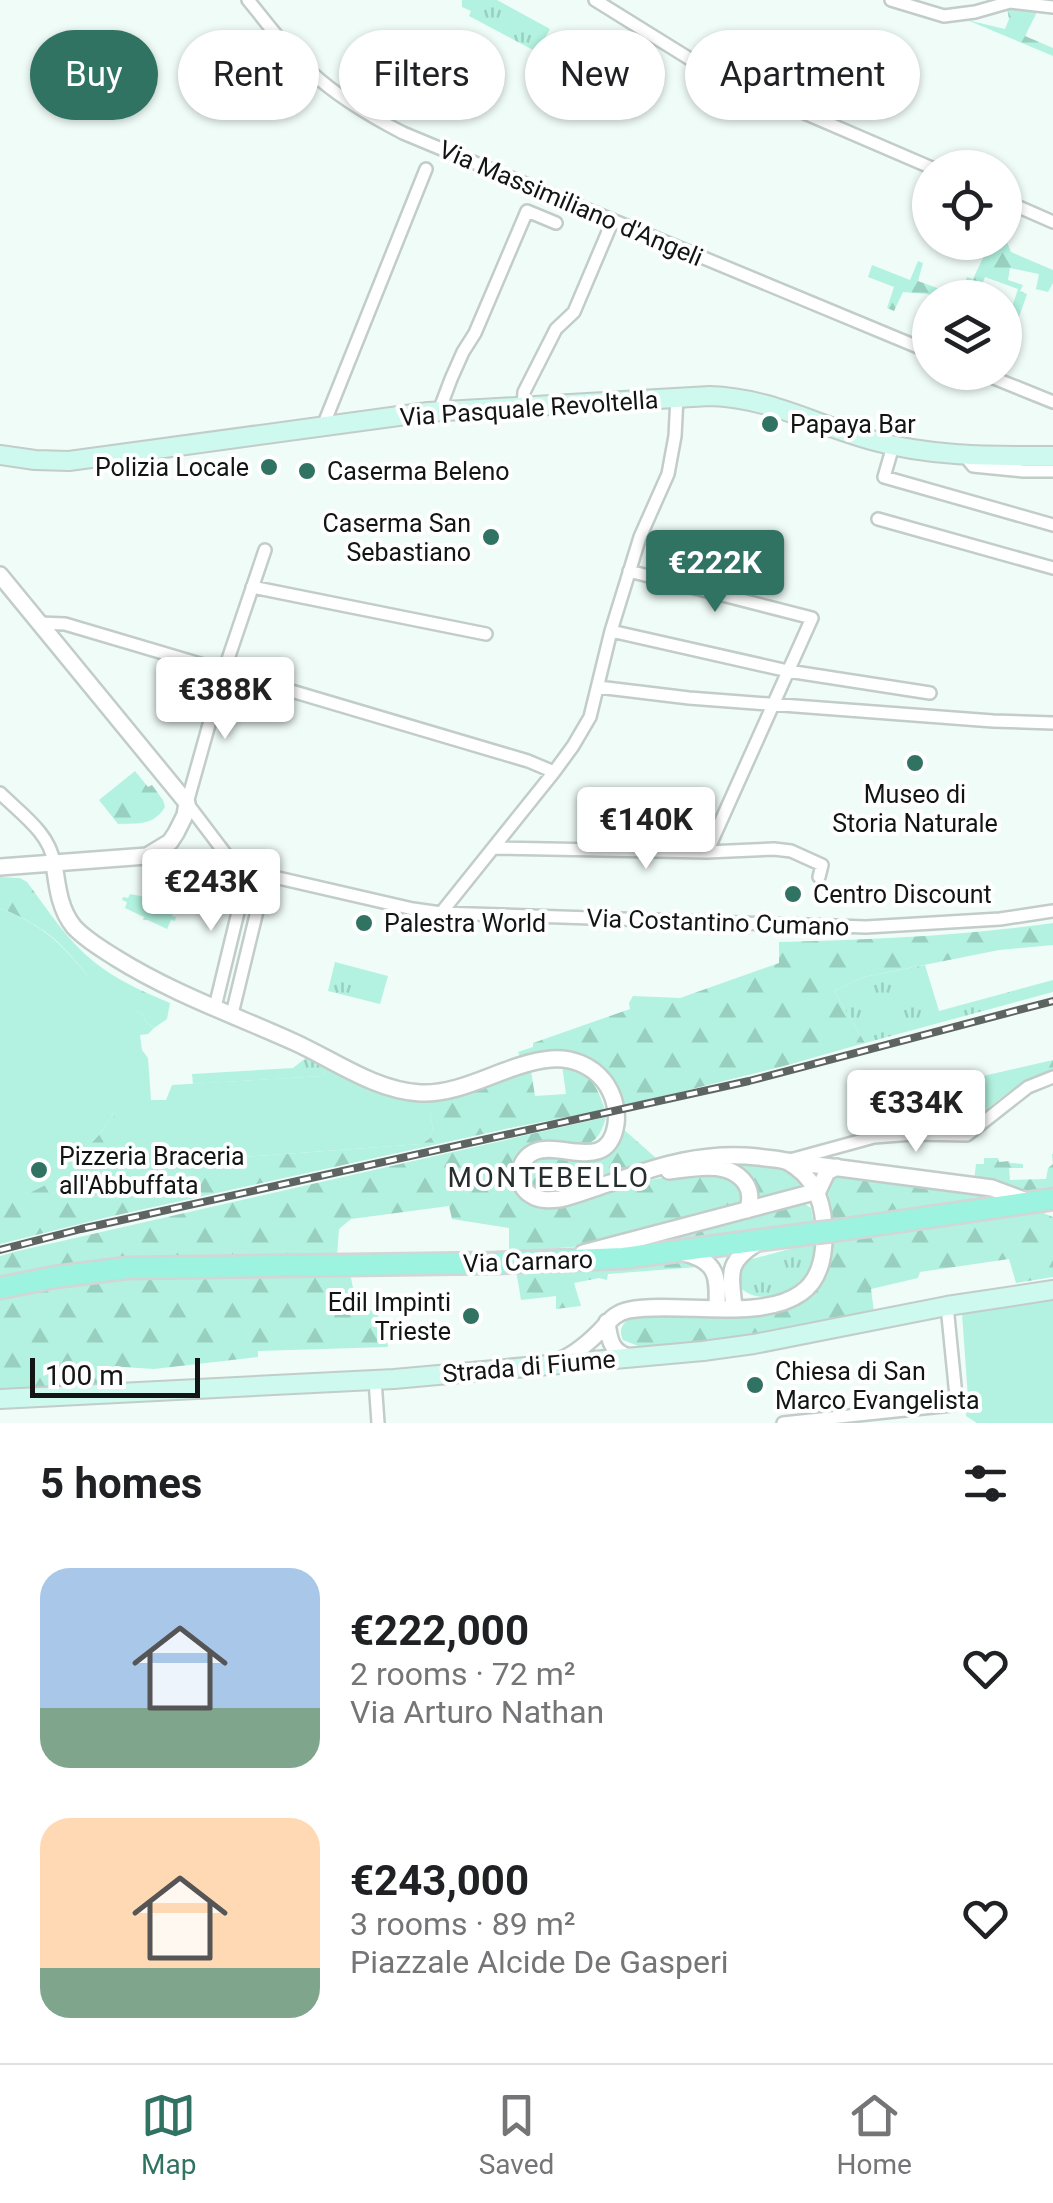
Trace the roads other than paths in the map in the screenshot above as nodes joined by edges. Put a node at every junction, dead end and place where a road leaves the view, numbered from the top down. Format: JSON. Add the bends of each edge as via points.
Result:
{"nodes":[{"id":1,"x":248,"y":0,"type":"edge"},
{"id":2,"x":595,"y":0,"type":"edge"},
{"id":3,"x":891,"y":0,"type":"edge"},
{"id":4,"x":1053,"y":7,"type":"edge"},
{"id":5,"x":912,"y":159,"type":"edge"},
{"id":6,"x":426,"y":169,"type":"dead end"},
{"id":7,"x":1022,"y":208,"type":"edge"},
{"id":8,"x":613,"y":220,"type":"junction"},
{"id":9,"x":1053,"y":222,"type":"edge"},
{"id":10,"x":556,"y":223,"type":"dead end"},
{"id":11,"x":912,"y":345,"type":"edge"},
{"id":12,"x":1021,"y":390,"type":"edge"},
{"id":13,"x":1053,"y":391,"type":"edge"},
{"id":14,"x":1030,"y":394,"type":"junction"},
{"id":15,"x":677,"y":398,"type":"junction"},
{"id":16,"x":1053,"y":402,"type":"edge"},
{"id":17,"x":523,"y":406,"type":"junction"},
{"id":18,"x":439,"y":411,"type":"junction"},
{"id":19,"x":323,"y":426,"type":"junction"},
{"id":20,"x":893,"y":446,"type":"junction"},
{"id":21,"x":964,"y":454,"type":"junction"},
{"id":22,"x":0,"y":455,"type":"edge"},
{"id":23,"x":1053,"y":456,"type":"edge"},
{"id":24,"x":1053,"y":471,"type":"edge"},
{"id":25,"x":878,"y":519,"type":"dead end"},
{"id":26,"x":1053,"y":525,"type":"edge"},
{"id":27,"x":264,"y":550,"type":"dead end"},
{"id":28,"x":1053,"y":568,"type":"edge"},
{"id":29,"x":629,"y":571,"type":"junction"},
{"id":30,"x":0,"y":575,"type":"edge"},
{"id":31,"x":252,"y":587,"type":"junction"},
{"id":32,"x":40,"y":623,"type":"junction"},
{"id":33,"x":612,"y":630,"type":"junction"},
{"id":34,"x":486,"y":634,"type":"dead end"},
{"id":35,"x":224,"y":671,"type":"junction"},
{"id":36,"x":788,"y":671,"type":"junction"},
{"id":37,"x":598,"y":687,"type":"junction"},
{"id":38,"x":930,"y":693,"type":"dead end"},
{"id":39,"x":773,"y":704,"type":"junction"},
{"id":40,"x":1053,"y":723,"type":"edge"},
{"id":41,"x":554,"y":772,"type":"junction"},
{"id":42,"x":0,"y":793,"type":"edge"},
{"id":43,"x":187,"y":803,"type":"junction"},
{"id":44,"x":494,"y":848,"type":"junction"},
{"id":45,"x":708,"y":852,"type":"junction"},
{"id":46,"x":147,"y":856,"type":"junction"},
{"id":47,"x":54,"y":863,"type":"junction"},
{"id":48,"x":0,"y":867,"type":"edge"},
{"id":49,"x":243,"y":870,"type":"junction"},
{"id":50,"x":266,"y":874,"type":"junction"},
{"id":51,"x":819,"y":878,"type":"dead end"},
{"id":52,"x":1053,"y":912,"type":"edge"},
{"id":53,"x":441,"y":913,"type":"junction"},
{"id":54,"x":215,"y":1007,"type":"junction"},
{"id":55,"x":232,"y":1014,"type":"junction"},
{"id":56,"x":1053,"y":1077,"type":"edge"},
{"id":57,"x":786,"y":1161,"type":"junction"},
{"id":58,"x":837,"y":1166,"type":"junction"},
{"id":59,"x":621,"y":1179,"type":"junction"},
{"id":60,"x":818,"y":1191,"type":"junction"},
{"id":61,"x":1042,"y":1201,"type":"edge"},
{"id":62,"x":747,"y":1210,"type":"junction"},
{"id":63,"x":1053,"y":1211,"type":"edge"},
{"id":64,"x":761,"y":1241,"type":"junction"},
{"id":65,"x":680,"y":1252,"type":"junction"},
{"id":66,"x":536,"y":1262,"type":"junction"},
{"id":67,"x":0,"y":1288,"type":"edge"},
{"id":68,"x":1053,"y":1290,"type":"edge"},
{"id":69,"x":947,"y":1306,"type":"junction"},
{"id":70,"x":717,"y":1308,"type":"junction"},
{"id":71,"x":734,"y":1308,"type":"junction"},
{"id":72,"x":605,"y":1330,"type":"junction"},
{"id":73,"x":630,"y":1357,"type":"junction"},
{"id":74,"x":603,"y":1359,"type":"junction"},
{"id":75,"x":550,"y":1364,"type":"junction"},
{"id":76,"x":376,"y":1380,"type":"junction"},
{"id":77,"x":0,"y":1399,"type":"edge"},
{"id":78,"x":378,"y":1423,"type":"edge"},
{"id":79,"x":784,"y":1423,"type":"edge"}],
"edges":[{"from":1,"to":8,"type":"street","name":"Via Massimiliano d'Angeli","via":[[312,73],[371,116]]},
{"from":2,"to":5,"type":"street","via":[[705,66]]},
{"from":3,"to":4,"type":"street","via":[[944,16],[1010,2]]},
{"from":6,"to":19,"type":"street"},
{"from":7,"to":9,"type":"street"},
{"from":8,"to":11,"type":"street","name":"Via Massimiliano d'Angeli"},
{"from":8,"to":17,"type":"street","via":[[574,312],[556,328],[524,392]]},
{"from":10,"to":18,"type":"street","via":[[527,211]]},
{"from":12,"to":14,"type":"street"},
{"from":13,"to":14,"type":"street"},
{"from":14,"to":16,"type":"street"},
{"from":15,"to":17,"type":"main road","name":"Via Pasquale Revoltella"},
{"from":15,"to":20,"type":"main road","name":"Via Pasquale Revoltella","via":[[758,401]]},
{"from":15,"to":29,"type":"street","via":[[668,474]]},
{"from":17,"to":18,"type":"main road","name":"Via Pasquale Revoltella"},
{"from":18,"to":19,"type":"main road","name":"Via Pasquale Revoltella"},
{"from":19,"to":22,"type":"main road","name":"Via Pasquale Revoltella","via":[[69,461]]},
{"from":20,"to":21,"type":"main road","name":"Via Pasquale Revoltella"},
{"from":20,"to":26,"type":"street","via":[[884,477]]},
{"from":21,"to":23,"type":"main road","name":"Via Pasquale Revoltella"},
{"from":21,"to":24,"type":"street","via":[[990,470]]},
{"from":25,"to":28,"type":"street"},
{"from":27,"to":31,"type":"street"},
{"from":29,"to":33,"type":"street"},
{"from":29,"to":36,"type":"street","via":[[812,618]]},
{"from":30,"to":32,"type":"street"},
{"from":31,"to":34,"type":"street"},
{"from":31,"to":35,"type":"street"},
{"from":32,"to":35,"type":"street","via":[[65,624]]},
{"from":32,"to":43,"type":"street"},
{"from":33,"to":36,"type":"street"},
{"from":33,"to":37,"type":"street"},
{"from":35,"to":41,"type":"street"},
{"from":35,"to":43,"type":"street"},
{"from":36,"to":38,"type":"street"},
{"from":36,"to":39,"type":"street"},
{"from":37,"to":39,"type":"street"},
{"from":37,"to":41,"type":"street","via":[[590,716]]},
{"from":39,"to":40,"type":"street"},
{"from":39,"to":45,"type":"street"},
{"from":41,"to":44,"type":"street"},
{"from":42,"to":47,"type":"street","via":[[44,836]]},
{"from":43,"to":46,"type":"street","via":[[170,842]]},
{"from":43,"to":49,"type":"street"},
{"from":44,"to":45,"type":"street"},
{"from":44,"to":53,"type":"street"},
{"from":45,"to":51,"type":"street","via":[[791,851],[822,865]]},
{"from":46,"to":47,"type":"street"},
{"from":46,"to":49,"type":"street","name":"Via Costantino Cumano"},
{"from":47,"to":48,"type":"street"},
{"from":47,"to":54,"type":"street","via":[[67,917],[87,938],[166,988]]},
{"from":49,"to":50,"type":"street","name":"Via Costantino Cumano"},
{"from":49,"to":54,"type":"street"},
{"from":50,"to":53,"type":"street","name":"Via Costantino Cumano"},
{"from":50,"to":55,"type":"street"},
{"from":52,"to":53,"type":"street","name":"Via Costantino Cumano","via":[[866,927]]},
{"from":54,"to":55,"type":"street"},
{"from":55,"to":59,"type":"street","via":[[406,1091],[439,1092],[534,1061],[574,1060],[592,1068],[612,1096],[614,1132],[596,1152],[532,1153],[519,1178],[531,1196],[543,1200]]},
{"from":56,"to":57,"type":"street","via":[[1028,1087],[967,1135],[874,1137]]},
{"from":57,"to":58,"type":"street"},
{"from":57,"to":59,"type":"street","via":[[716,1155]]},
{"from":57,"to":60,"type":"street"},
{"from":58,"to":60,"type":"street","via":[[826,1172]]},
{"from":58,"to":61,"type":"street"},
{"from":59,"to":62,"type":"street","via":[[728,1170],[750,1191]]},
{"from":60,"to":62,"type":"street"},
{"from":60,"to":71,"type":"street","via":[[824,1243],[810,1286],[777,1304]]},
{"from":61,"to":63,"type":"street"},
{"from":61,"to":64,"type":"main road","name":"Via Carnaro"},
{"from":62,"to":66,"type":"street"},
{"from":64,"to":65,"type":"main road","name":"Via Carnaro"},
{"from":64,"to":71,"type":"street","via":[[736,1259]]},
{"from":65,"to":66,"type":"main road","name":"Via Carnaro"},
{"from":65,"to":70,"type":"street","via":[[716,1272]]},
{"from":66,"to":67,"type":"main road","name":"Via Carnaro","via":[[127,1268]]},
{"from":68,"to":69,"type":"main road","name":"Strada di Fiume"},
{"from":69,"to":73,"type":"main road","name":"Strada di Fiume","via":[[725,1348]]},
{"from":69,"to":79,"type":"street","via":[[952,1405]]},
{"from":70,"to":71,"type":"street"},
{"from":70,"to":72,"type":"street","via":[[632,1309],[613,1316]]},
{"from":72,"to":73,"type":"street","via":[[617,1352]]},
{"from":72,"to":74,"type":"street","via":[[597,1349]]},
{"from":72,"to":75,"type":"street"},
{"from":73,"to":74,"type":"main road","name":"Strada di Fiume"},
{"from":74,"to":75,"type":"main road","name":"Strada di Fiume"},
{"from":75,"to":76,"type":"main road","name":"Strada di Fiume"},
{"from":76,"to":77,"type":"main road","name":"Strada di Fiume"},
{"from":76,"to":78,"type":"street"}]}
